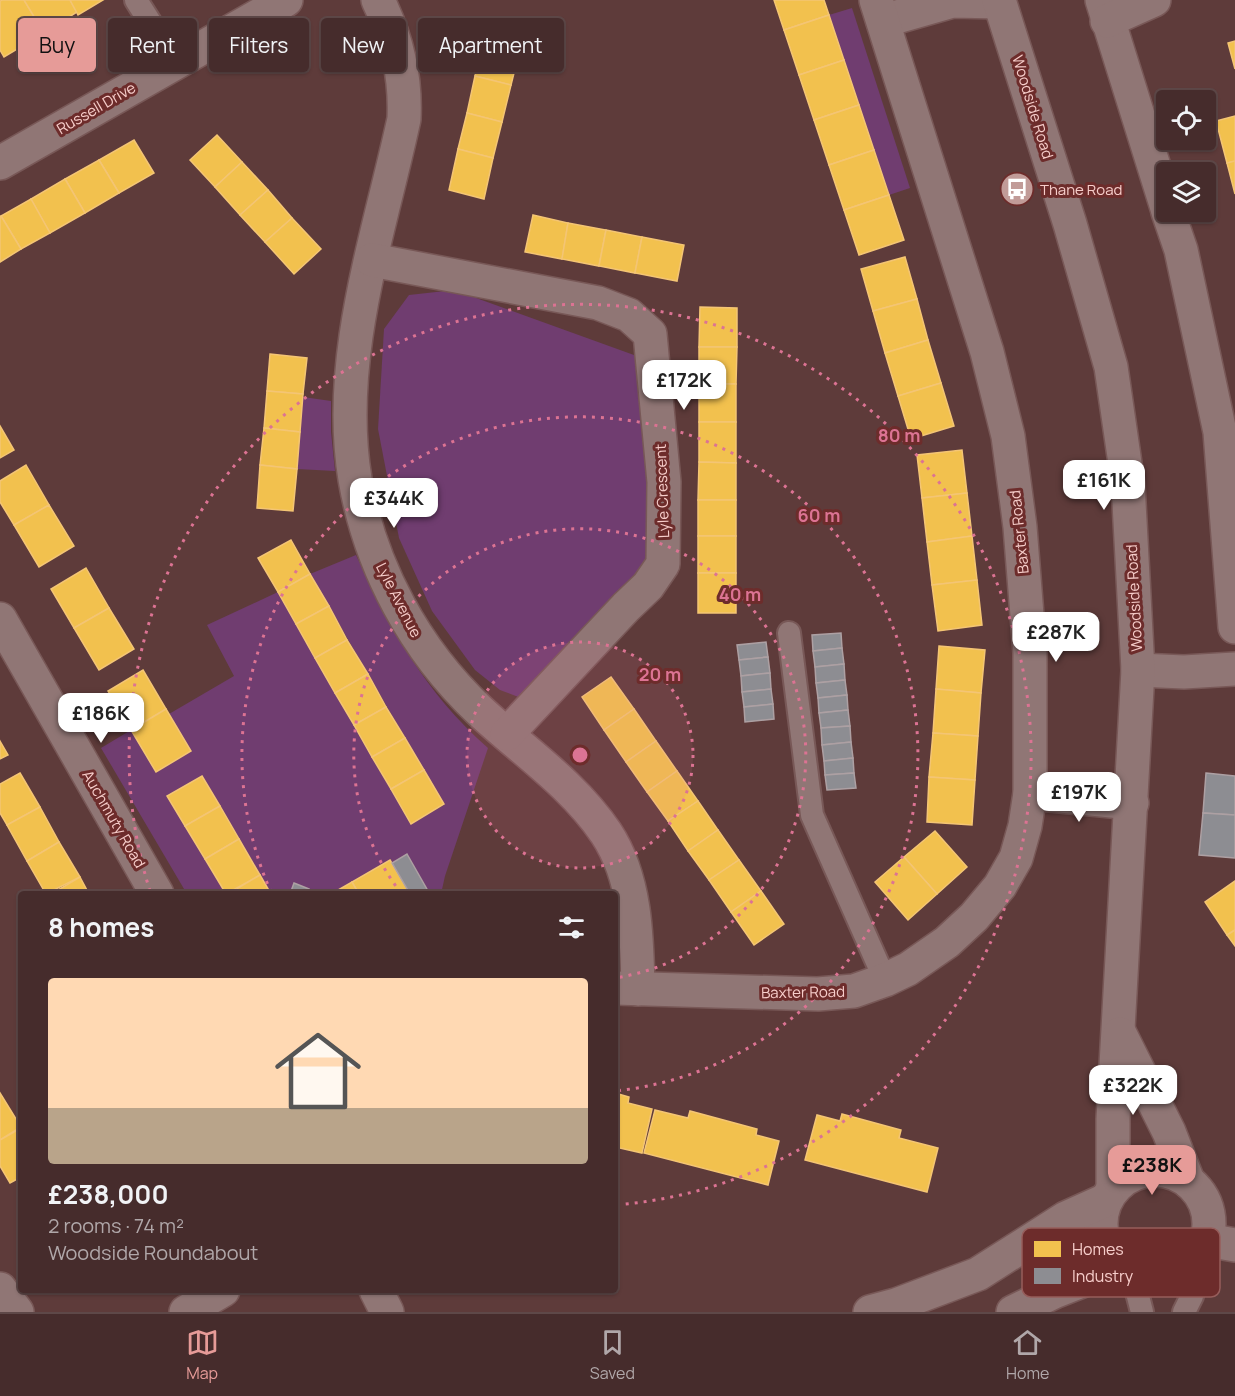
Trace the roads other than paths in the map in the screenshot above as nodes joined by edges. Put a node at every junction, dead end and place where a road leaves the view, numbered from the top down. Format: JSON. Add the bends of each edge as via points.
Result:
{"nodes":[{"id":1,"x":136,"y":0,"type":"edge"},
{"id":2,"x":286,"y":0,"type":"edge"},
{"id":3,"x":378,"y":0,"type":"edge"},
{"id":4,"x":1154,"y":0,"type":"edge"},
{"id":5,"x":999,"y":1,"type":"edge"},
{"id":6,"x":880,"y":10,"type":"edge"},
{"id":7,"x":1104,"y":10,"type":"edge"},
{"id":8,"x":147,"y":18,"type":"edge"},
{"id":9,"x":197,"y":51,"type":"edge"},
{"id":10,"x":160,"y":72,"type":"edge"},
{"id":11,"x":0,"y":163,"type":"edge"},
{"id":12,"x":1156,"y":172,"type":"edge"},
{"id":13,"x":1172,"y":222,"type":"edge"},
{"id":14,"x":372,"y":260,"type":"junction"},
{"id":15,"x":0,"y":619,"type":"edge"},
{"id":16,"x":1235,"y":627,"type":"edge"},
{"id":17,"x":789,"y":633,"type":"dead end"},
{"id":18,"x":1235,"y":669,"type":"edge"},
{"id":19,"x":1138,"y":670,"type":"junction"},
{"id":20,"x":507,"y":734,"type":"junction"},
{"id":21,"x":1030,"y":793,"type":"junction"},
{"id":22,"x":1132,"y":803,"type":"junction"},
{"id":23,"x":155,"y":891,"type":"edge"},
{"id":24,"x":885,"y":980,"type":"junction"},
{"id":25,"x":627,"y":988,"type":"edge"},
{"id":26,"x":1120,"y":1034,"type":"junction"},
{"id":27,"x":1193,"y":1187,"type":"junction"},
{"id":28,"x":1109,"y":1195,"type":"junction"},
{"id":29,"x":1235,"y":1218,"type":"edge"},
{"id":30,"x":1050,"y":1228,"type":"edge"},
{"id":31,"x":1102,"y":1228,"type":"edge"},
{"id":32,"x":1210,"y":1228,"type":"edge"},
{"id":33,"x":1022,"y":1246,"type":"edge"},
{"id":34,"x":0,"y":1289,"type":"edge"},
{"id":35,"x":218,"y":1293,"type":"edge"},
{"id":36,"x":378,"y":1293,"type":"edge"},
{"id":37,"x":1044,"y":1297,"type":"edge"},
{"id":38,"x":1136,"y":1297,"type":"edge"},
{"id":39,"x":1192,"y":1297,"type":"edge"},
{"id":40,"x":17,"y":1312,"type":"edge"},
{"id":41,"x":186,"y":1312,"type":"edge"},
{"id":42,"x":387,"y":1312,"type":"edge"},
{"id":43,"x":870,"y":1312,"type":"edge"},
{"id":44,"x":1013,"y":1312,"type":"edge"},
{"id":45,"x":1142,"y":1312,"type":"edge"},
{"id":46,"x":1184,"y":1312,"type":"edge"}],
"edges":[{"from":1,"to":8,"type":"lane"},
{"from":2,"to":9,"type":"street","name":"Russell Drive"},
{"from":3,"to":14,"type":"street","name":"Lyle Avenue","via":[[401,59],[406,90],[404,118]]},
{"from":4,"to":7,"type":"street"},
{"from":5,"to":6,"type":"street"},
{"from":5,"to":19,"type":"street","name":"Woodside Road","via":[[1111,367],[1128,484]]},
{"from":6,"to":21,"type":"street","name":"Baxter Road","via":[[987,352],[1008,436],[1030,653]]},
{"from":7,"to":12,"type":"street"},
{"from":10,"to":11,"type":"street","name":"Russell Drive"},
{"from":13,"to":16,"type":"street","via":[[1220,432]]},
{"from":14,"to":20,"type":"street","name":"Lyle Avenue","via":[[353,350],[350,390],[355,478],[364,522],[380,567],[416,635],[457,687]]},
{"from":14,"to":20,"type":"street","name":"Lyle Crescent","via":[[598,303],[629,315],[650,334],[664,482],[663,564],[648,586]]},
{"from":15,"to":23,"type":"street","name":"Auchmuty Road"},
{"from":17,"to":24,"type":"lane","via":[[812,814]]},
{"from":18,"to":19,"type":"street"},
{"from":19,"to":22,"type":"street","name":"Woodside Road"},
{"from":20,"to":25,"type":"street","name":"Lyle Avenue","via":[[572,793],[607,834],[622,866],[637,938]]},
{"from":21,"to":22,"type":"street"},
{"from":21,"to":24,"type":"street","name":"Baxter Road","via":[[1016,858],[1000,886],[947,942]]},
{"from":22,"to":26,"type":"street","name":"Woodside Road"},
{"from":24,"to":25,"type":"street","name":"Baxter Road","via":[[854,991],[818,994]]},
{"from":26,"to":27,"type":"street","name":"Woodside Road"},
{"from":26,"to":28,"type":"street","name":"Woodside Road"},
{"from":27,"to":28,"type":"street","via":[[1173,1173],[1149,1171],[1125,1178]]},
{"from":27,"to":29,"type":"street"},
{"from":27,"to":32,"type":"street","via":[[1206,1207]]},
{"from":28,"to":30,"type":"street"},
{"from":28,"to":31,"type":"street"},
{"from":33,"to":43,"type":"street","via":[[978,1274]]},
{"from":34,"to":40,"type":"street"},
{"from":35,"to":41,"type":"street"},
{"from":36,"to":42,"type":"street"},
{"from":37,"to":44,"type":"street"},
{"from":38,"to":45,"type":"lane"},
{"from":39,"to":46,"type":"lane"}]}
